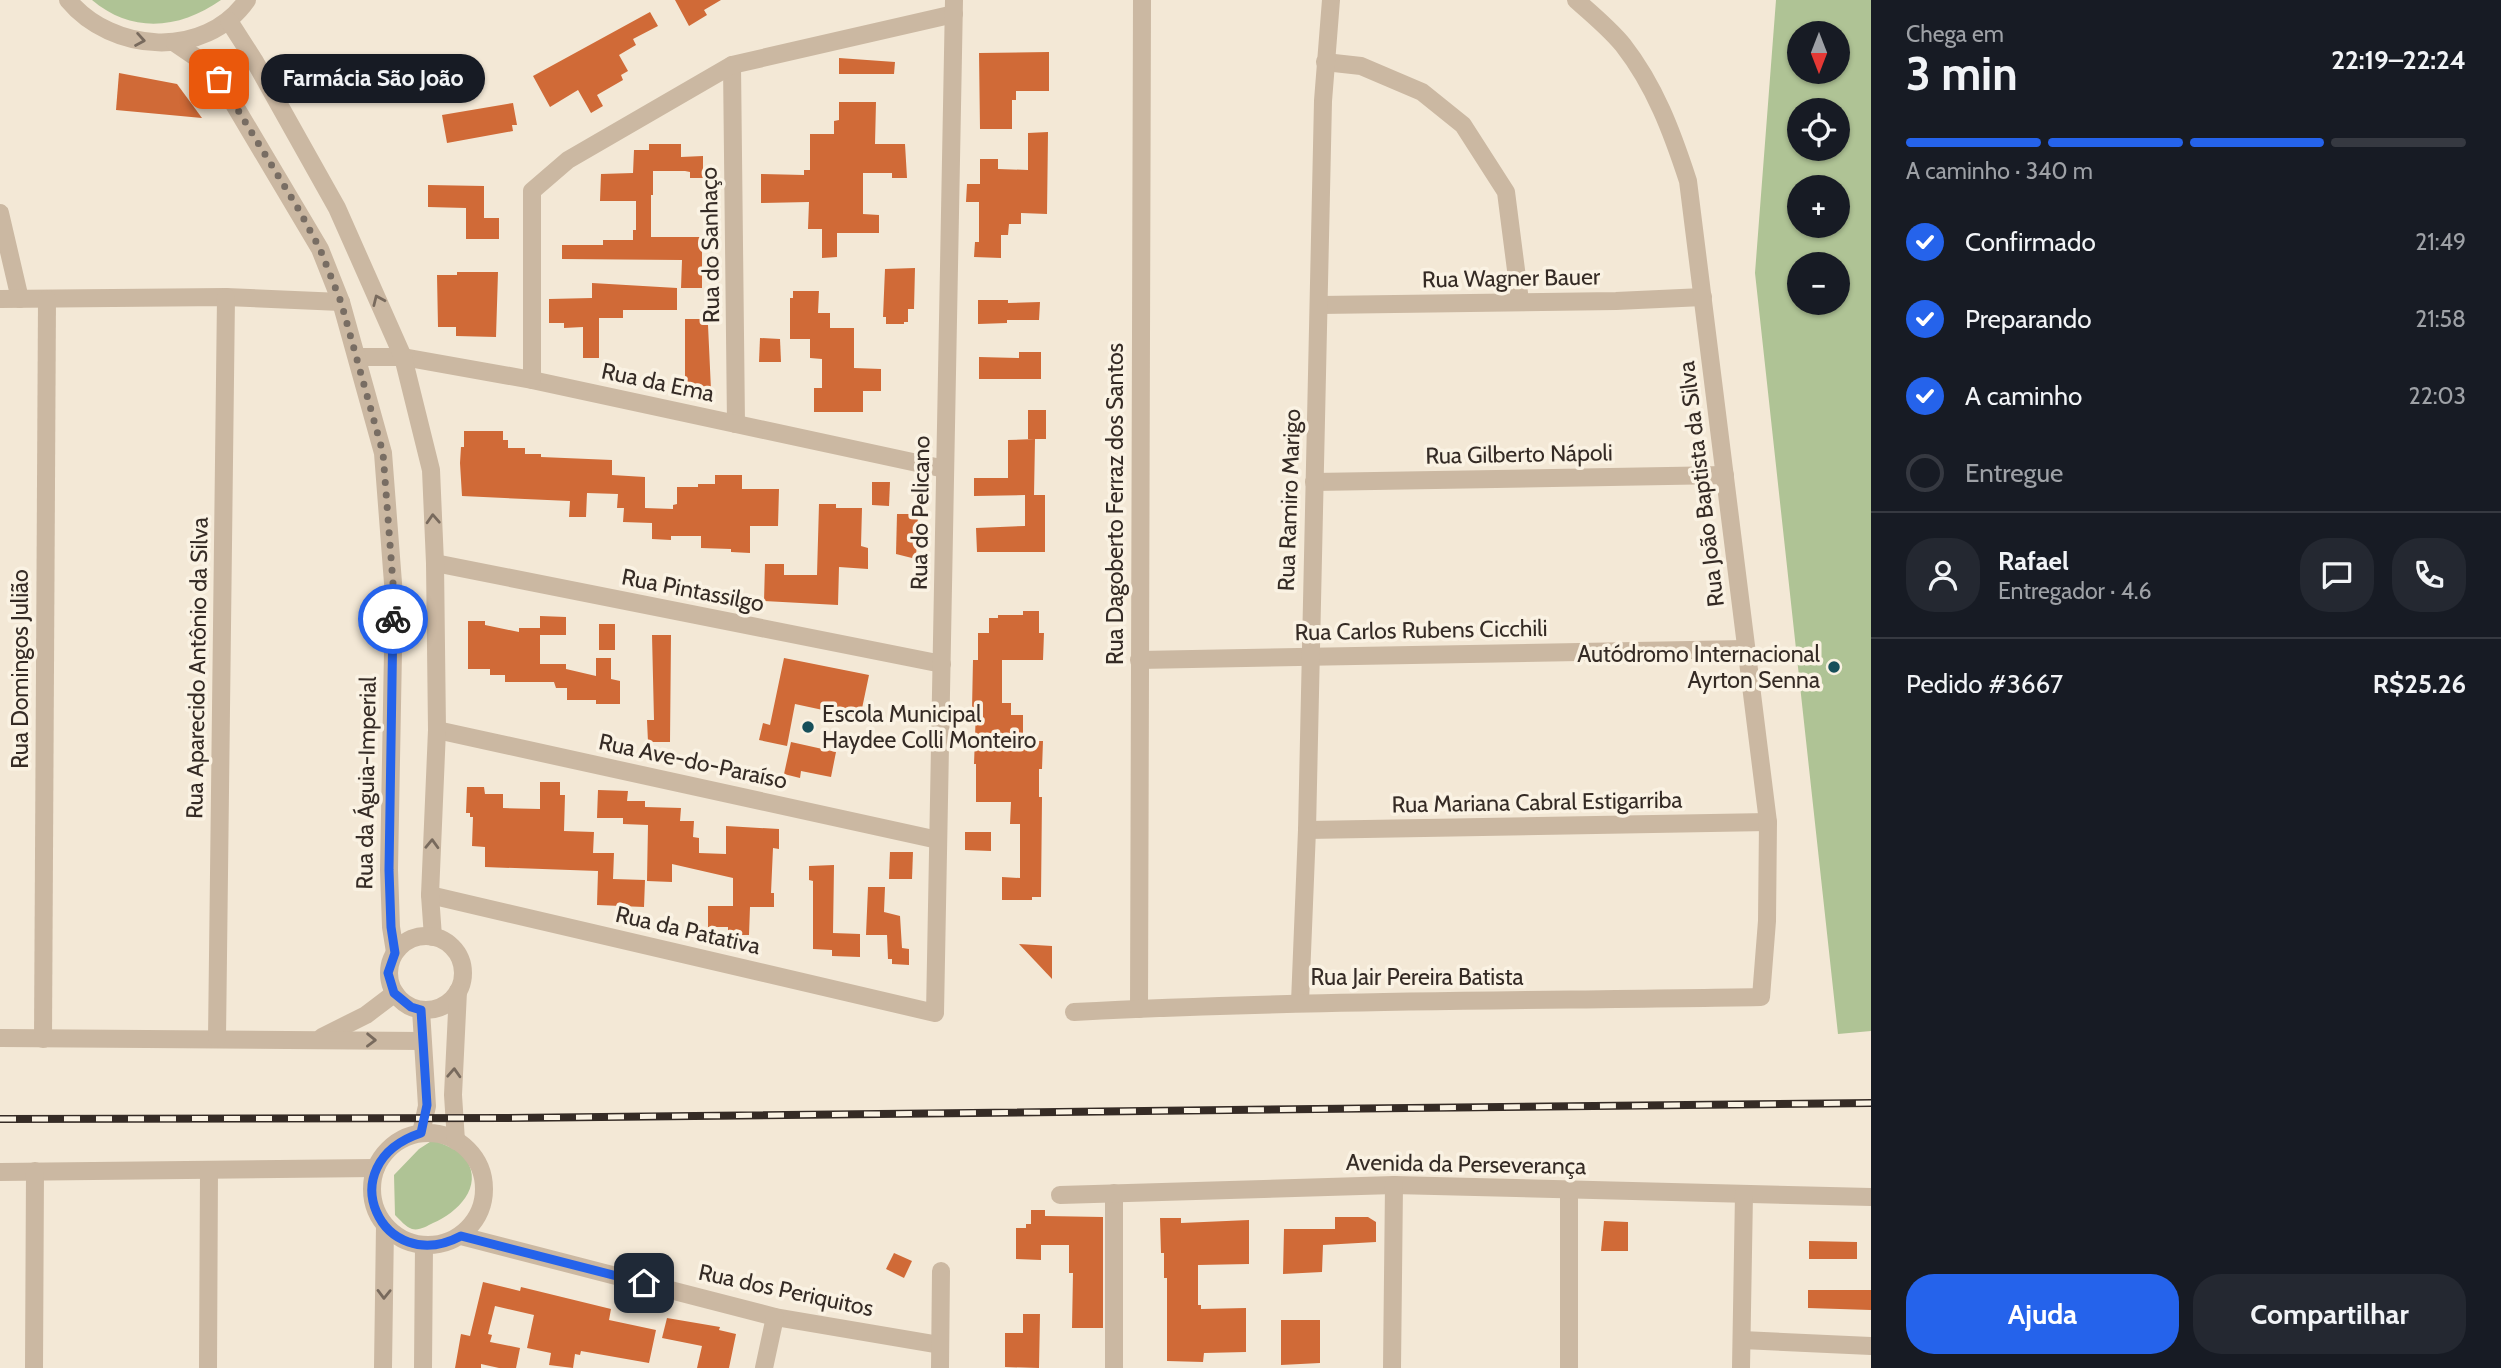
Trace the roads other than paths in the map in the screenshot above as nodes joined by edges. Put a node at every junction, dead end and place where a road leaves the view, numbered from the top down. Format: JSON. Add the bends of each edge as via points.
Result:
{"nodes":[{"id":1,"x":68,"y":0,"type":"edge"},
{"id":2,"x":247,"y":0,"type":"edge"},
{"id":3,"x":1142,"y":0,"type":"edge"},
{"id":4,"x":1331,"y":0,"type":"edge"},
{"id":5,"x":1576,"y":0,"type":"edge"},
{"id":6,"x":954,"y":7,"type":"edge"},
{"id":7,"x":229,"y":21,"type":"junction"},
{"id":8,"x":176,"y":43,"type":"junction"},
{"id":9,"x":1325,"y":62,"type":"junction"},
{"id":10,"x":732,"y":65,"type":"junction"},
{"id":11,"x":0,"y":213,"type":"edge"},
{"id":12,"x":1703,"y":297,"type":"junction"},
{"id":13,"x":226,"y":298,"type":"junction"},
{"id":14,"x":0,"y":299,"type":"edge"},
{"id":15,"x":20,"y":299,"type":"junction"},
{"id":16,"x":47,"y":299,"type":"junction"},
{"id":17,"x":1520,"y":301,"type":"junction"},
{"id":18,"x":341,"y":302,"type":"junction"},
{"id":19,"x":1320,"y":305,"type":"junction"},
{"id":20,"x":358,"y":357,"type":"junction"},
{"id":21,"x":403,"y":357,"type":"junction"},
{"id":22,"x":532,"y":380,"type":"junction"},
{"id":23,"x":736,"y":424,"type":"junction"},
{"id":24,"x":945,"y":469,"type":"junction"},
{"id":25,"x":1725,"y":475,"type":"junction"},
{"id":26,"x":1314,"y":482,"type":"junction"},
{"id":27,"x":435,"y":564,"type":"junction"},
{"id":28,"x":1745,"y":649,"type":"junction"},
{"id":29,"x":1309,"y":656,"type":"junction"},
{"id":30,"x":1139,"y":660,"type":"junction"},
{"id":31,"x":942,"y":664,"type":"junction"},
{"id":32,"x":437,"y":730,"type":"junction"},
{"id":33,"x":1768,"y":822,"type":"junction"},
{"id":34,"x":1307,"y":830,"type":"junction"},
{"id":35,"x":938,"y":841,"type":"junction"},
{"id":36,"x":430,"y":895,"type":"junction"},
{"id":37,"x":433,"y":937,"type":"junction"},
{"id":38,"x":395,"y":953,"type":"junction"},
{"id":39,"x":458,"y":991,"type":"junction"},
{"id":40,"x":394,"y":993,"type":"junction"},
{"id":41,"x":1761,"y":997,"type":"joint"},
{"id":42,"x":1300,"y":1002,"type":"junction"},
{"id":43,"x":1139,"y":1009,"type":"junction"},
{"id":44,"x":421,"y":1010,"type":"junction"},
{"id":45,"x":1074,"y":1012,"type":"dead end"},
{"id":46,"x":935,"y":1013,"type":"joint"},
{"id":47,"x":0,"y":1038,"type":"edge"},
{"id":48,"x":217,"y":1038,"type":"junction"},
{"id":49,"x":43,"y":1039,"type":"junction"},
{"id":50,"x":319,"y":1039,"type":"junction"},
{"id":51,"x":422,"y":1041,"type":"junction"},
{"id":52,"x":421,"y":1133,"type":"junction"},
{"id":53,"x":456,"y":1141,"type":"junction"},
{"id":54,"x":376,"y":1168,"type":"junction"},
{"id":55,"x":209,"y":1170,"type":"junction"},
{"id":56,"x":35,"y":1171,"type":"junction"},
{"id":57,"x":0,"y":1172,"type":"edge"},
{"id":58,"x":1394,"y":1185,"type":"junction"},
{"id":59,"x":1569,"y":1190,"type":"junction"},
{"id":60,"x":1114,"y":1194,"type":"junction"},
{"id":61,"x":1744,"y":1194,"type":"junction"},
{"id":62,"x":1060,"y":1195,"type":"dead end"},
{"id":63,"x":1871,"y":1198,"type":"edge"},
{"id":64,"x":385,"y":1226,"type":"junction"},
{"id":65,"x":461,"y":1236,"type":"junction"},
{"id":66,"x":424,"y":1245,"type":"junction"},
{"id":67,"x":941,"y":1271,"type":"dead end"},
{"id":68,"x":775,"y":1317,"type":"junction"},
{"id":69,"x":1742,"y":1340,"type":"junction"},
{"id":70,"x":940,"y":1345,"type":"junction"},
{"id":71,"x":1871,"y":1346,"type":"edge"},
{"id":72,"x":34,"y":1368,"type":"edge"},
{"id":73,"x":208,"y":1368,"type":"edge"},
{"id":74,"x":383,"y":1368,"type":"edge"},
{"id":75,"x":423,"y":1368,"type":"edge"},
{"id":76,"x":764,"y":1368,"type":"edge"},
{"id":77,"x":940,"y":1368,"type":"edge"},
{"id":78,"x":1114,"y":1368,"type":"edge"},
{"id":79,"x":1392,"y":1368,"type":"edge"},
{"id":80,"x":1569,"y":1368,"type":"edge"},
{"id":81,"x":1741,"y":1368,"type":"edge"}],
"edges":[{"from":1,"to":8,"type":"street","one_way":true,"via":[[78,13],[107,32],[140,42]]},
{"from":2,"to":7,"type":"street"},
{"from":3,"to":30,"type":"street","name":"Rua Dagoberto Ferraz dos Santos"},
{"from":4,"to":9,"type":"street","name":"Rua Ramiro Marigo"},
{"from":5,"to":12,"type":"street","name":"Rua João Baptista da Silva","via":[[1622,43],[1651,86],[1672,133],[1688,181]]},
{"from":6,"to":10,"type":"street","name":"Rua do Pelicano"},
{"from":6,"to":24,"type":"street","name":"Rua do Pelicano"},
{"from":7,"to":8,"type":"street"},
{"from":21,"to":7,"type":"street","one_way":true,"via":[[337,208]]},
{"from":8,"to":18,"type":"street","name":"Rua da Águia-Imperial","via":[[219,79],[299,210]]},
{"from":9,"to":17,"type":"street","via":[[1361,66],[1422,92],[1463,125],[1506,191]]},
{"from":9,"to":19,"type":"street","name":"Rua Ramiro Marigo"},
{"from":10,"to":22,"type":"street","name":"Rua do Pelicano","via":[[568,160],[532,191]]},
{"from":10,"to":23,"type":"street","name":"Rua do Sanhaço"},
{"from":11,"to":15,"type":"street"},
{"from":12,"to":17,"type":"street","name":"Rua Wagner Bauer"},
{"from":12,"to":25,"type":"street","name":"Rua João Baptista da Silva"},
{"from":13,"to":16,"type":"street"},
{"from":13,"to":18,"type":"street"},
{"from":13,"to":48,"type":"street","name":"Rua Aparecido Antônio da Silva"},
{"from":14,"to":15,"type":"street"},
{"from":15,"to":16,"type":"street"},
{"from":16,"to":49,"type":"street","name":"Rua Domingos Julião"},
{"from":17,"to":19,"type":"street","name":"Rua Wagner Bauer"},
{"from":18,"to":20,"type":"street","name":"Rua da Águia-Imperial"},
{"from":19,"to":26,"type":"street","name":"Rua Ramiro Marigo"},
{"from":20,"to":21,"type":"street","name":"Rua da Ema"},
{"from":20,"to":38,"type":"street","name":"Rua da Águia-Imperial","via":[[383,453],[393,583],[389,870]]},
{"from":21,"to":22,"type":"street","name":"Rua da Ema"},
{"from":27,"to":21,"type":"street","one_way":true,"via":[[430,470]]},
{"from":22,"to":23,"type":"street","name":"Rua da Ema"},
{"from":23,"to":24,"type":"street","name":"Rua da Ema"},
{"from":24,"to":31,"type":"street","name":"Rua do Pelicano"},
{"from":25,"to":26,"type":"street","name":"Rua Gilberto Nápoli"},
{"from":25,"to":28,"type":"street","name":"Rua João Baptista da Silva"},
{"from":26,"to":29,"type":"street","name":"Rua Ramiro Marigo"},
{"from":27,"to":31,"type":"street","name":"Rua Pintassilgo"},
{"from":27,"to":32,"type":"street"},
{"from":28,"to":29,"type":"street","name":"Rua Carlos Rubens Cicchili"},
{"from":28,"to":33,"type":"street","name":"Rua João Baptista da Silva"},
{"from":29,"to":30,"type":"street","name":"Rua Carlos Rubens Cicchili"},
{"from":29,"to":34,"type":"street","name":"Rua Ramiro Marigo"},
{"from":30,"to":43,"type":"street","name":"Rua Dagoberto Ferraz dos Santos"},
{"from":31,"to":35,"type":"street","name":"Rua do Pelicano"},
{"from":32,"to":35,"type":"street","name":"Rua Ave-do-Paraíso"},
{"from":36,"to":32,"type":"street","one_way":true},
{"from":33,"to":34,"type":"street","name":"Rua Mariana Cabral Estigarriba"},
{"from":33,"to":41,"type":"street","name":"Rua João Baptista da Silva"},
{"from":34,"to":42,"type":"street","name":"Rua Ramiro Marigo"},
{"from":35,"to":46,"type":"street","name":"Rua do Pelicano"},
{"from":36,"to":37,"type":"street"},
{"from":36,"to":46,"type":"street","name":"Rua da Patativa"},
{"from":37,"to":38,"type":"street","via":[[411,939]]},
{"from":37,"to":39,"type":"street","via":[[453,948],[459,958],[463,969]]},
{"from":38,"to":40,"type":"street","via":[[388,973]]},
{"from":39,"to":44,"type":"street","via":[[443,1006]]},
{"from":53,"to":39,"type":"street","one_way":true,"via":[[453,1095]]},
{"from":40,"to":44,"type":"street"},
{"from":40,"to":50,"type":"street","via":[[366,1015]]},
{"from":41,"to":42,"type":"street","name":"Rua Jair Pereira Batista"},
{"from":42,"to":43,"type":"street","name":"Rua Jair Pereira Batista"},
{"from":43,"to":45,"type":"street","name":"Rua Jair Pereira Batista"},
{"from":44,"to":51,"type":"street"},
{"from":47,"to":49,"type":"street"},
{"from":48,"to":49,"type":"street"},
{"from":48,"to":50,"type":"street"},
{"from":50,"to":51,"type":"street","one_way":true},
{"from":51,"to":52,"type":"street","via":[[427,1105]]},
{"from":52,"to":53,"type":"street"},
{"from":52,"to":54,"type":"street","via":[[402,1139]]},
{"from":53,"to":65,"type":"street","via":[[471,1152],[485,1187],[482,1206]]},
{"from":54,"to":55,"type":"street"},
{"from":54,"to":64,"type":"street","via":[[372,1196]]},
{"from":55,"to":56,"type":"street"},
{"from":55,"to":73,"type":"street"},
{"from":56,"to":57,"type":"street"},
{"from":56,"to":72,"type":"street"},
{"from":58,"to":59,"type":"street","name":"Avenida da Perseverança"},
{"from":58,"to":60,"type":"street","name":"Avenida da Perseverança"},
{"from":58,"to":79,"type":"street"},
{"from":59,"to":61,"type":"street","name":"Avenida da Perseverança"},
{"from":59,"to":80,"type":"street"},
{"from":60,"to":62,"type":"street","name":"Avenida da Perseverança"},
{"from":60,"to":78,"type":"street"},
{"from":61,"to":63,"type":"street","name":"Avenida da Perseverança"},
{"from":61,"to":69,"type":"street"},
{"from":64,"to":66,"type":"street","via":[[407,1242]]},
{"from":64,"to":74,"type":"street","one_way":true},
{"from":65,"to":66,"type":"street"},
{"from":65,"to":68,"type":"street","name":"Rua dos Periquitos"},
{"from":66,"to":75,"type":"street"},
{"from":67,"to":70,"type":"street"},
{"from":68,"to":70,"type":"street","name":"Rua dos Periquitos"},
{"from":68,"to":76,"type":"street"},
{"from":69,"to":71,"type":"street"},
{"from":69,"to":81,"type":"street"},
{"from":70,"to":77,"type":"street"}]}
